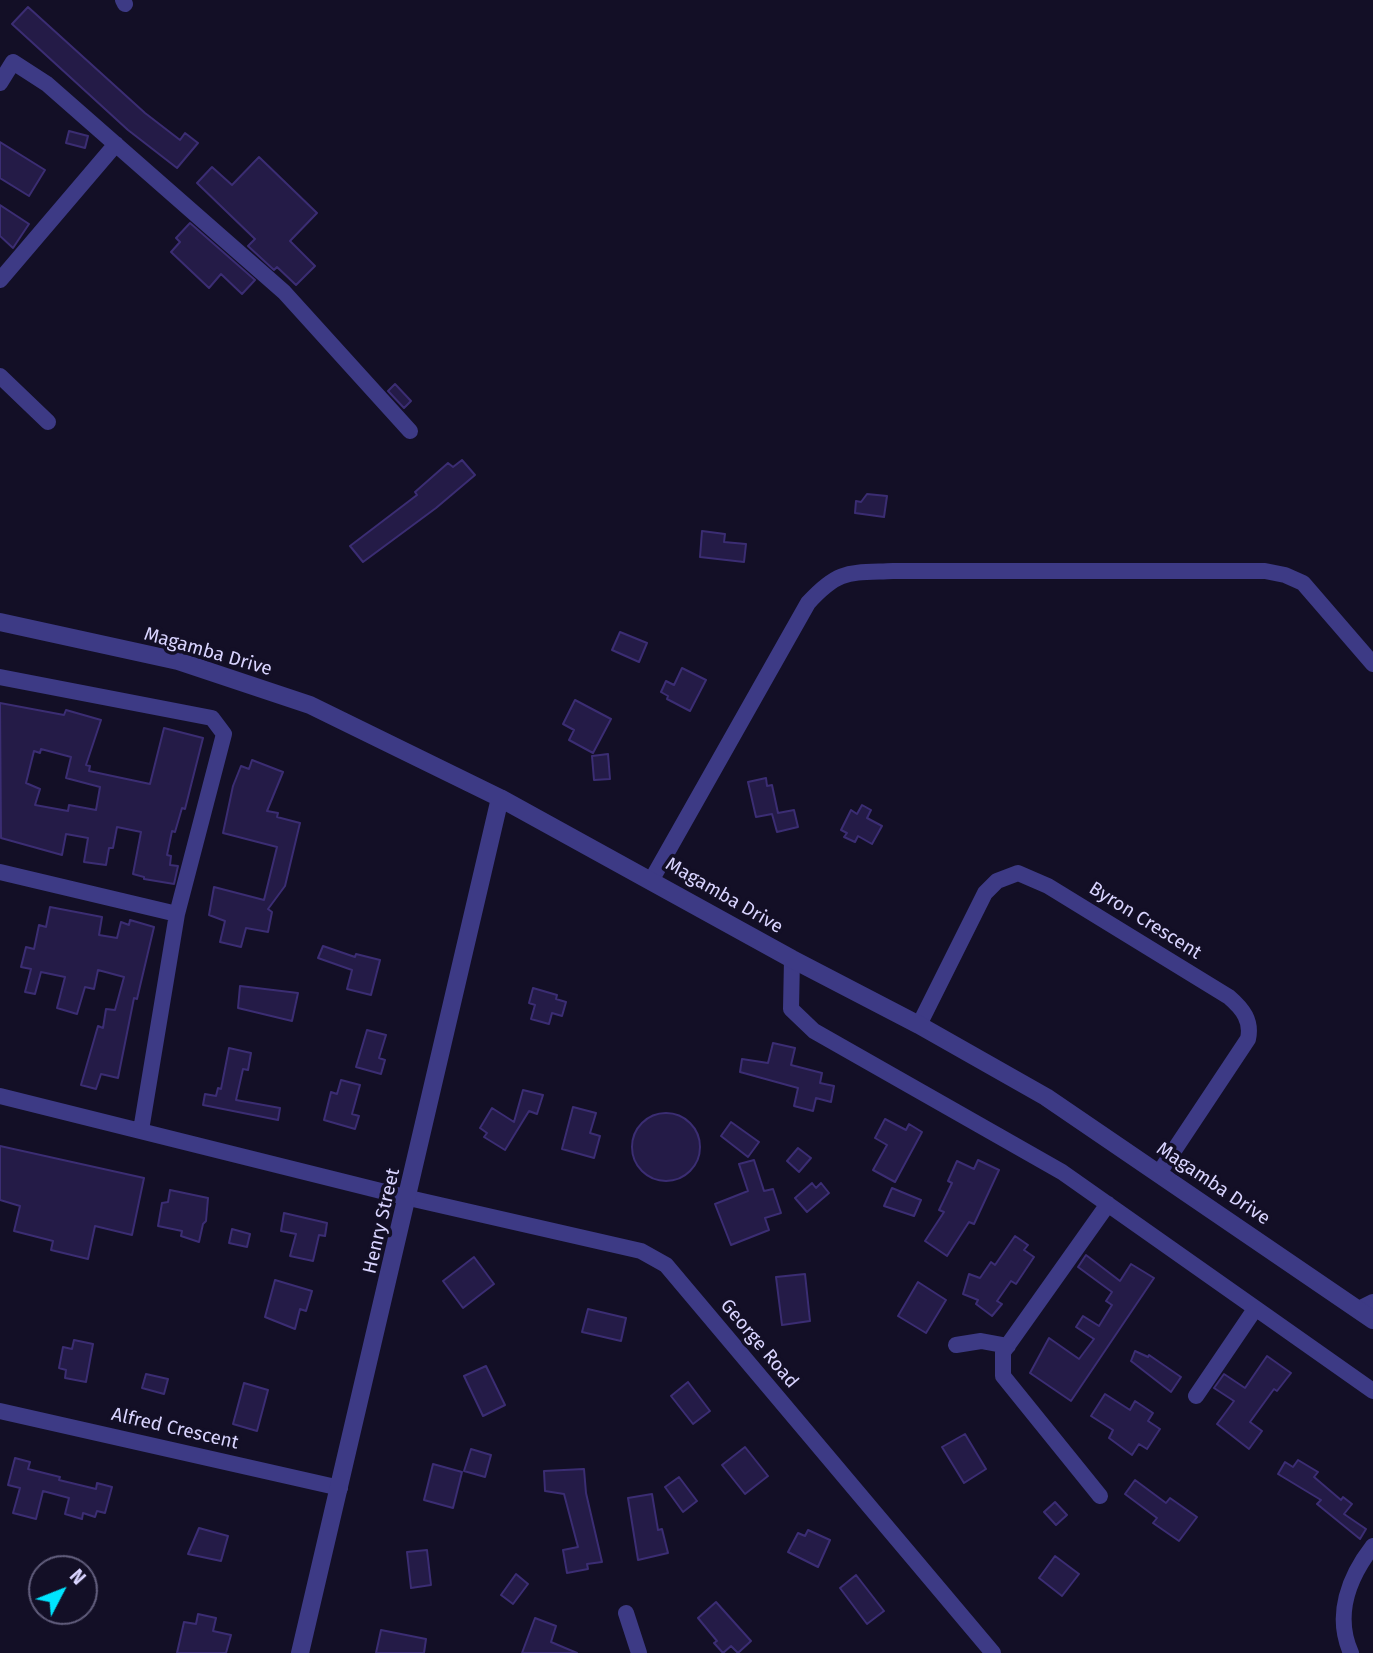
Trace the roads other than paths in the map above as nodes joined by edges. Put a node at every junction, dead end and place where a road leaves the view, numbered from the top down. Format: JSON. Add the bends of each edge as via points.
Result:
{"nodes":[{"id":1,"x":6,"y":57,"type":"edge"},
{"id":2,"x":0,"y":83,"type":"edge"},
{"id":3,"x":116,"y":145,"type":"junction"},
{"id":4,"x":0,"y":280,"type":"edge"},
{"id":5,"x":0,"y":376,"type":"edge"},
{"id":6,"x":48,"y":422,"type":"dead end"},
{"id":7,"x":410,"y":431,"type":"dead end"},
{"id":8,"x":0,"y":622,"type":"edge"},
{"id":9,"x":1373,"y":664,"type":"edge"},
{"id":10,"x":0,"y":677,"type":"edge"},
{"id":11,"x":500,"y":798,"type":"junction"},
{"id":12,"x":0,"y":872,"type":"edge"},
{"id":13,"x":652,"y":879,"type":"junction"},
{"id":14,"x":177,"y":914,"type":"junction"},
{"id":15,"x":792,"y":959,"type":"junction"},
{"id":16,"x":919,"y":1025,"type":"junction"},
{"id":17,"x":0,"y":1096,"type":"edge"},
{"id":18,"x":141,"y":1130,"type":"junction"},
{"id":19,"x":1159,"y":1173,"type":"junction"},
{"id":20,"x":409,"y":1198,"type":"junction"},
{"id":21,"x":1108,"y":1204,"type":"junction"},
{"id":22,"x":1255,"y":1309,"type":"junction"},
{"id":23,"x":1368,"y":1310,"type":"edge"},
{"id":24,"x":956,"y":1345,"type":"dead end"},
{"id":25,"x":1008,"y":1346,"type":"junction"},
{"id":26,"x":1373,"y":1391,"type":"edge"},
{"id":27,"x":1196,"y":1396,"type":"dead end"},
{"id":28,"x":0,"y":1411,"type":"edge"},
{"id":29,"x":340,"y":1489,"type":"junction"},
{"id":30,"x":1100,"y":1496,"type":"dead end"},
{"id":31,"x":1373,"y":1546,"type":"edge"},
{"id":32,"x":626,"y":1613,"type":"dead end"},
{"id":33,"x":300,"y":1653,"type":"edge"},
{"id":34,"x":639,"y":1653,"type":"edge"},
{"id":35,"x":993,"y":1653,"type":"edge"},
{"id":36,"x":1351,"y":1653,"type":"edge"}],
"edges":[{"from":1,"to":2,"type":"street"},
{"from":1,"to":3,"type":"street","via":[[47,84]]},
{"from":3,"to":4,"type":"street"},
{"from":3,"to":7,"type":"street","via":[[284,292]]},
{"from":5,"to":6,"type":"street"},
{"from":8,"to":11,"type":"street","name":"Magamba Drive","via":[[178,661],[310,705]]},
{"from":9,"to":13,"type":"street","via":[[1303,583],[1265,571],[842,574],[808,603]]},
{"from":10,"to":14,"type":"street","via":[[212,718],[224,734]]},
{"from":11,"to":13,"type":"street","name":"Magamba Drive"},
{"from":11,"to":20,"type":"street","name":"Henry Street"},
{"from":12,"to":14,"type":"street"},
{"from":13,"to":15,"type":"street","name":"Magamba Drive"},
{"from":14,"to":18,"type":"street"},
{"from":15,"to":16,"type":"street","name":"Magamba Drive"},
{"from":15,"to":21,"type":"street","via":[[790,1001],[796,1017],[814,1031],[1029,1152]]},
{"from":16,"to":19,"type":"street","name":"Magamba Drive","via":[[1046,1097]]},
{"from":16,"to":19,"type":"street","name":"Byron Crescent","via":[[985,893],[997,881],[1017,873],[1048,886],[1218,990],[1240,1006],[1250,1029],[1248,1040]]},
{"from":17,"to":18,"type":"street","name":"George Road"},
{"from":18,"to":20,"type":"street","name":"George Road"},
{"from":19,"to":23,"type":"street","name":"Magamba Drive"},
{"from":20,"to":29,"type":"street","name":"Henry Street"},
{"from":20,"to":35,"type":"street","name":"George Road","via":[[640,1251],[666,1265]]},
{"from":21,"to":22,"type":"street"},
{"from":21,"to":25,"type":"street"},
{"from":22,"to":26,"type":"street"},
{"from":22,"to":27,"type":"street"},
{"from":24,"to":25,"type":"street","via":[[981,1341]]},
{"from":25,"to":30,"type":"street","via":[[1002,1359],[1003,1376]]},
{"from":28,"to":29,"type":"street","name":"Alfred Crescent"},
{"from":29,"to":33,"type":"street","name":"Henry Street"},
{"from":31,"to":36,"type":"street","via":[[1345,1591],[1346,1642]]},
{"from":32,"to":34,"type":"street"}]}
